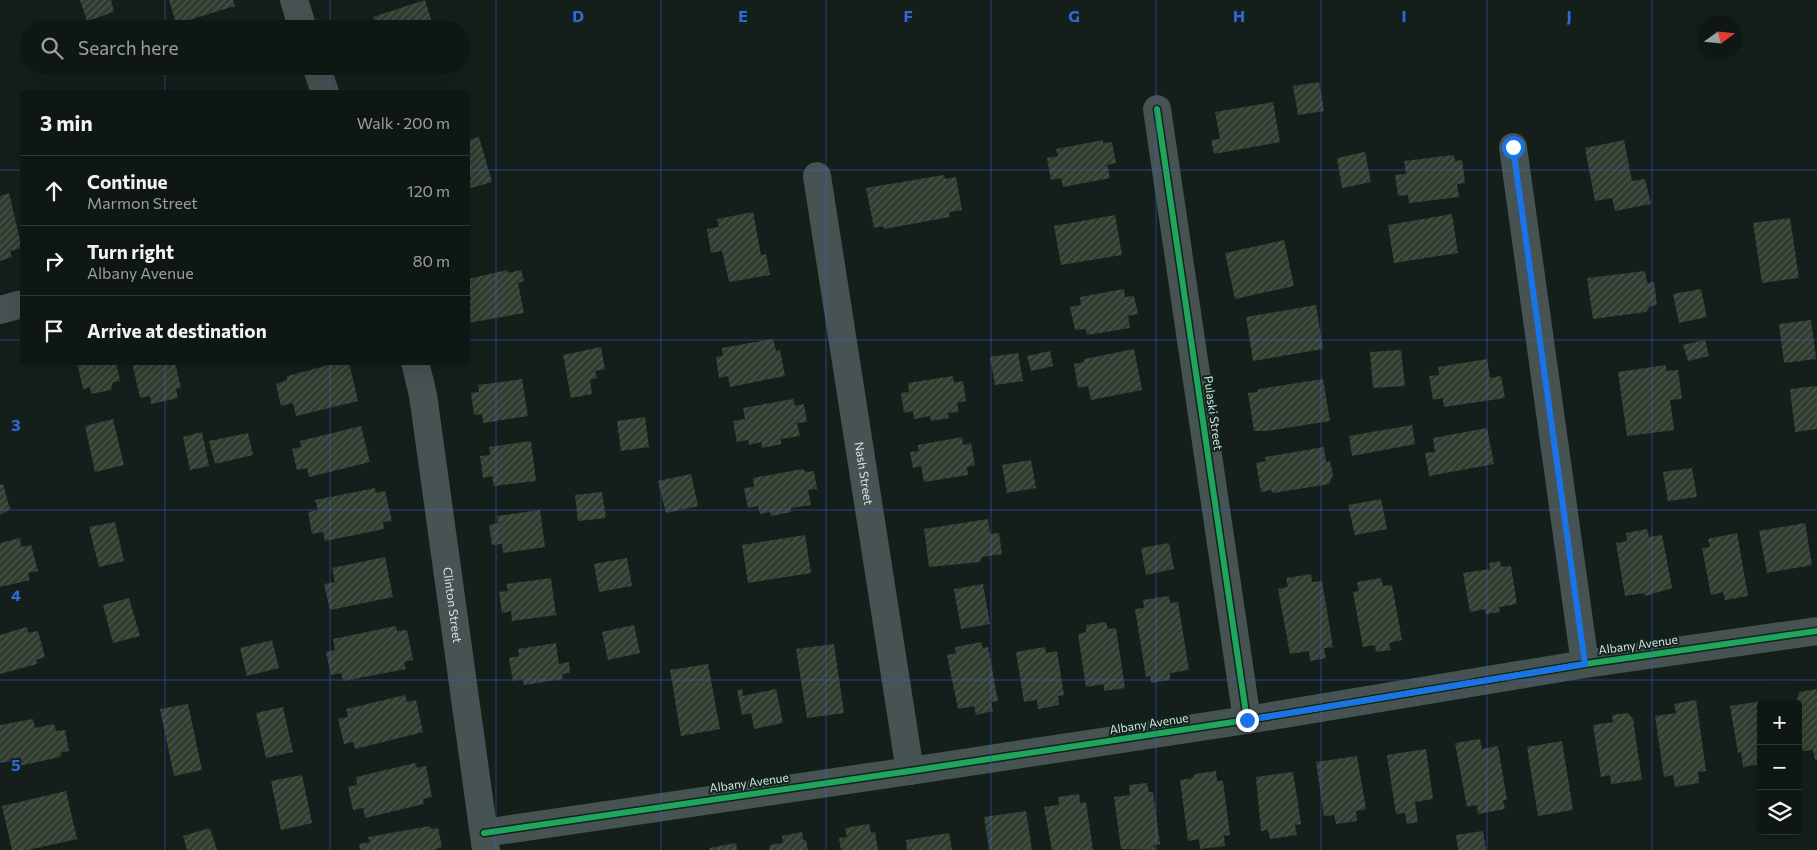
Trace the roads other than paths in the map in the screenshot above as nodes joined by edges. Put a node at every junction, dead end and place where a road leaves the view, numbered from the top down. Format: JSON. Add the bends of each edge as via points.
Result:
{"nodes":[{"id":1,"x":294,"y":0,"type":"edge"},
{"id":2,"x":300,"y":20,"type":"edge"},
{"id":3,"x":319,"y":75,"type":"edge"},
{"id":4,"x":324,"y":90,"type":"edge"},
{"id":5,"x":1157,"y":109,"type":"dead end"},
{"id":6,"x":1513,"y":147,"type":"dead end"},
{"id":7,"x":817,"y":176,"type":"dead end"},
{"id":8,"x":20,"y":305,"type":"edge"},
{"id":9,"x":0,"y":310,"type":"edge"},
{"id":10,"x":415,"y":365,"type":"edge"},
{"id":11,"x":1817,"y":631,"type":"edge"},
{"id":12,"x":1585,"y":664,"type":"junction"},
{"id":13,"x":1247,"y":720,"type":"junction"},
{"id":14,"x":910,"y":772,"type":"junction"},
{"id":15,"x":485,"y":842,"type":"edge"}],
"edges":[{"from":1,"to":2,"type":"street"},
{"from":3,"to":4,"type":"street"},
{"from":5,"to":13,"type":"street","name":"Pulaski Street"},
{"from":6,"to":12,"type":"street"},
{"from":7,"to":14,"type":"street","name":"Nash Street"},
{"from":8,"to":9,"type":"street"},
{"from":10,"to":15,"type":"street","name":"Clinton Street","via":[[423,395]]},
{"from":11,"to":12,"type":"street","name":"Albany Avenue"},
{"from":12,"to":13,"type":"street","name":"Albany Avenue"},
{"from":13,"to":14,"type":"street","name":"Albany Avenue"},
{"from":14,"to":15,"type":"street","name":"Albany Avenue"}]}
